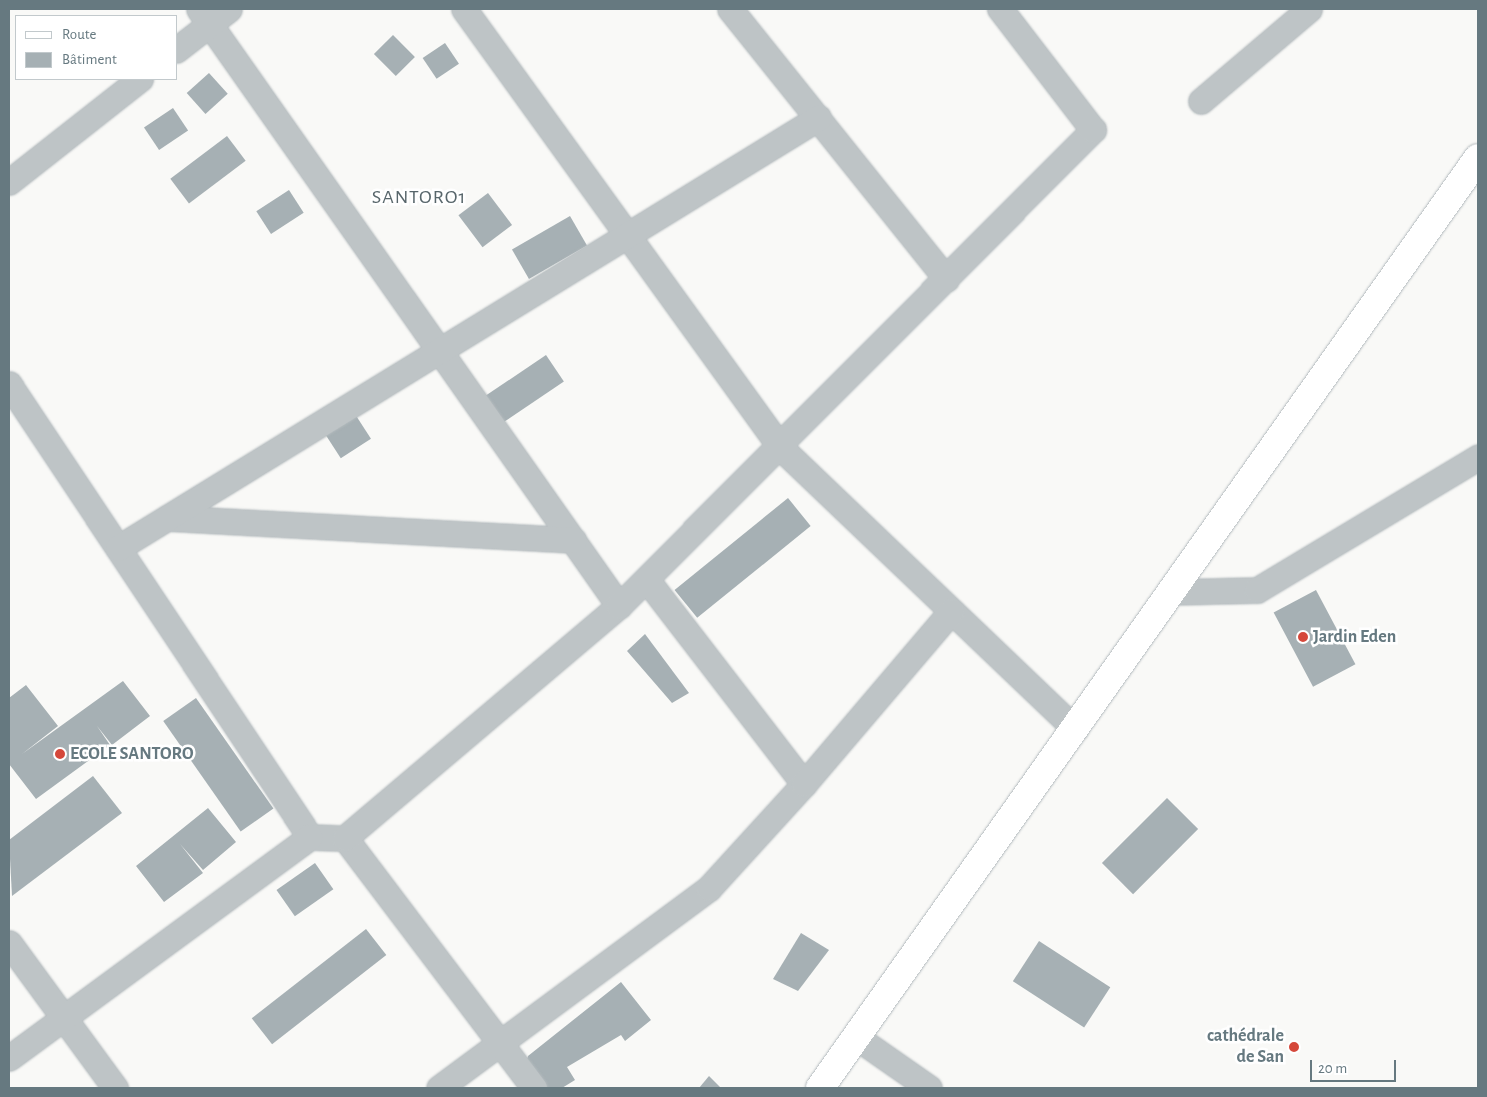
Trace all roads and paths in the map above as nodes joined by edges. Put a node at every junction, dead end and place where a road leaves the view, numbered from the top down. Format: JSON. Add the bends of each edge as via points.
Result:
{"nodes":[{"id":1,"x":228,"y":9,"type":"edge"},
{"id":2,"x":464,"y":9,"type":"edge"},
{"id":3,"x":730,"y":9,"type":"edge"},
{"id":4,"x":1000,"y":9,"type":"edge"},
{"id":5,"x":1309,"y":9,"type":"edge"},
{"id":6,"x":204,"y":16,"type":"edge"},
{"id":7,"x":178,"y":48,"type":"edge"},
{"id":8,"x":139,"y":80,"type":"edge"},
{"id":9,"x":1201,"y":100,"type":"dead end"},
{"id":10,"x":818,"y":118,"type":"junction"},
{"id":11,"x":1478,"y":158,"type":"edge"},
{"id":12,"x":9,"y":182,"type":"edge"},
{"id":13,"x":627,"y":235,"type":"junction"},
{"id":14,"x":946,"y":279,"type":"junction"},
{"id":15,"x":439,"y":351,"type":"junction"},
{"id":16,"x":9,"y":384,"type":"edge"},
{"id":17,"x":781,"y":448,"type":"junction"},
{"id":18,"x":1478,"y":457,"type":"edge"},
{"id":19,"x":167,"y":518,"type":"junction"},
{"id":20,"x":573,"y":540,"type":"junction"},
{"id":21,"x":118,"y":548,"type":"junction"},
{"id":22,"x":646,"y":580,"type":"junction"},
{"id":23,"x":1171,"y":592,"type":"junction"},
{"id":24,"x":619,"y":606,"type":"junction"},
{"id":25,"x":951,"y":611,"type":"junction"},
{"id":26,"x":1075,"y":728,"type":"junction"},
{"id":27,"x":804,"y":784,"type":"junction"},
{"id":28,"x":310,"y":837,"type":"junction"},
{"id":29,"x":345,"y":838,"type":"junction"},
{"id":30,"x":9,"y":943,"type":"edge"},
{"id":31,"x":64,"y":1018,"type":"junction"},
{"id":32,"x":856,"y":1037,"type":"junction"},
{"id":33,"x":500,"y":1043,"type":"junction"},
{"id":34,"x":9,"y":1058,"type":"edge"},
{"id":35,"x":115,"y":1088,"type":"edge"},
{"id":36,"x":439,"y":1088,"type":"edge"},
{"id":37,"x":534,"y":1088,"type":"edge"},
{"id":38,"x":820,"y":1088,"type":"edge"},
{"id":39,"x":929,"y":1088,"type":"edge"}],
"edges":[{"from":1,"to":6,"type":"street"},
{"from":2,"to":13,"type":"street"},
{"from":3,"to":10,"type":"street"},
{"from":4,"to":14,"type":"street","via":[[1093,130]]},
{"from":5,"to":9,"type":"street"},
{"from":6,"to":7,"type":"street"},
{"from":6,"to":15,"type":"street"},
{"from":8,"to":12,"type":"street"},
{"from":10,"to":13,"type":"street"},
{"from":10,"to":14,"type":"street"},
{"from":11,"to":23,"type":"main road"},
{"from":13,"to":15,"type":"street"},
{"from":13,"to":17,"type":"street"},
{"from":14,"to":17,"type":"street"},
{"from":15,"to":19,"type":"street"},
{"from":15,"to":20,"type":"street"},
{"from":16,"to":21,"type":"street"},
{"from":17,"to":22,"type":"street"},
{"from":17,"to":25,"type":"street"},
{"from":18,"to":23,"type":"street","via":[[1257,590]]},
{"from":19,"to":20,"type":"street"},
{"from":19,"to":21,"type":"street"},
{"from":20,"to":24,"type":"street"},
{"from":21,"to":28,"type":"street"},
{"from":22,"to":24,"type":"street"},
{"from":22,"to":27,"type":"street"},
{"from":23,"to":26,"type":"main road"},
{"from":24,"to":29,"type":"street"},
{"from":25,"to":26,"type":"street"},
{"from":25,"to":27,"type":"street"},
{"from":26,"to":32,"type":"main road"},
{"from":27,"to":33,"type":"street","via":[[709,888]]},
{"from":28,"to":29,"type":"street"},
{"from":28,"to":31,"type":"street"},
{"from":29,"to":33,"type":"street"},
{"from":30,"to":31,"type":"street"},
{"from":31,"to":34,"type":"street"},
{"from":31,"to":35,"type":"street"},
{"from":32,"to":38,"type":"main road"},
{"from":32,"to":39,"type":"street"},
{"from":33,"to":36,"type":"street"},
{"from":33,"to":37,"type":"street"}]}
